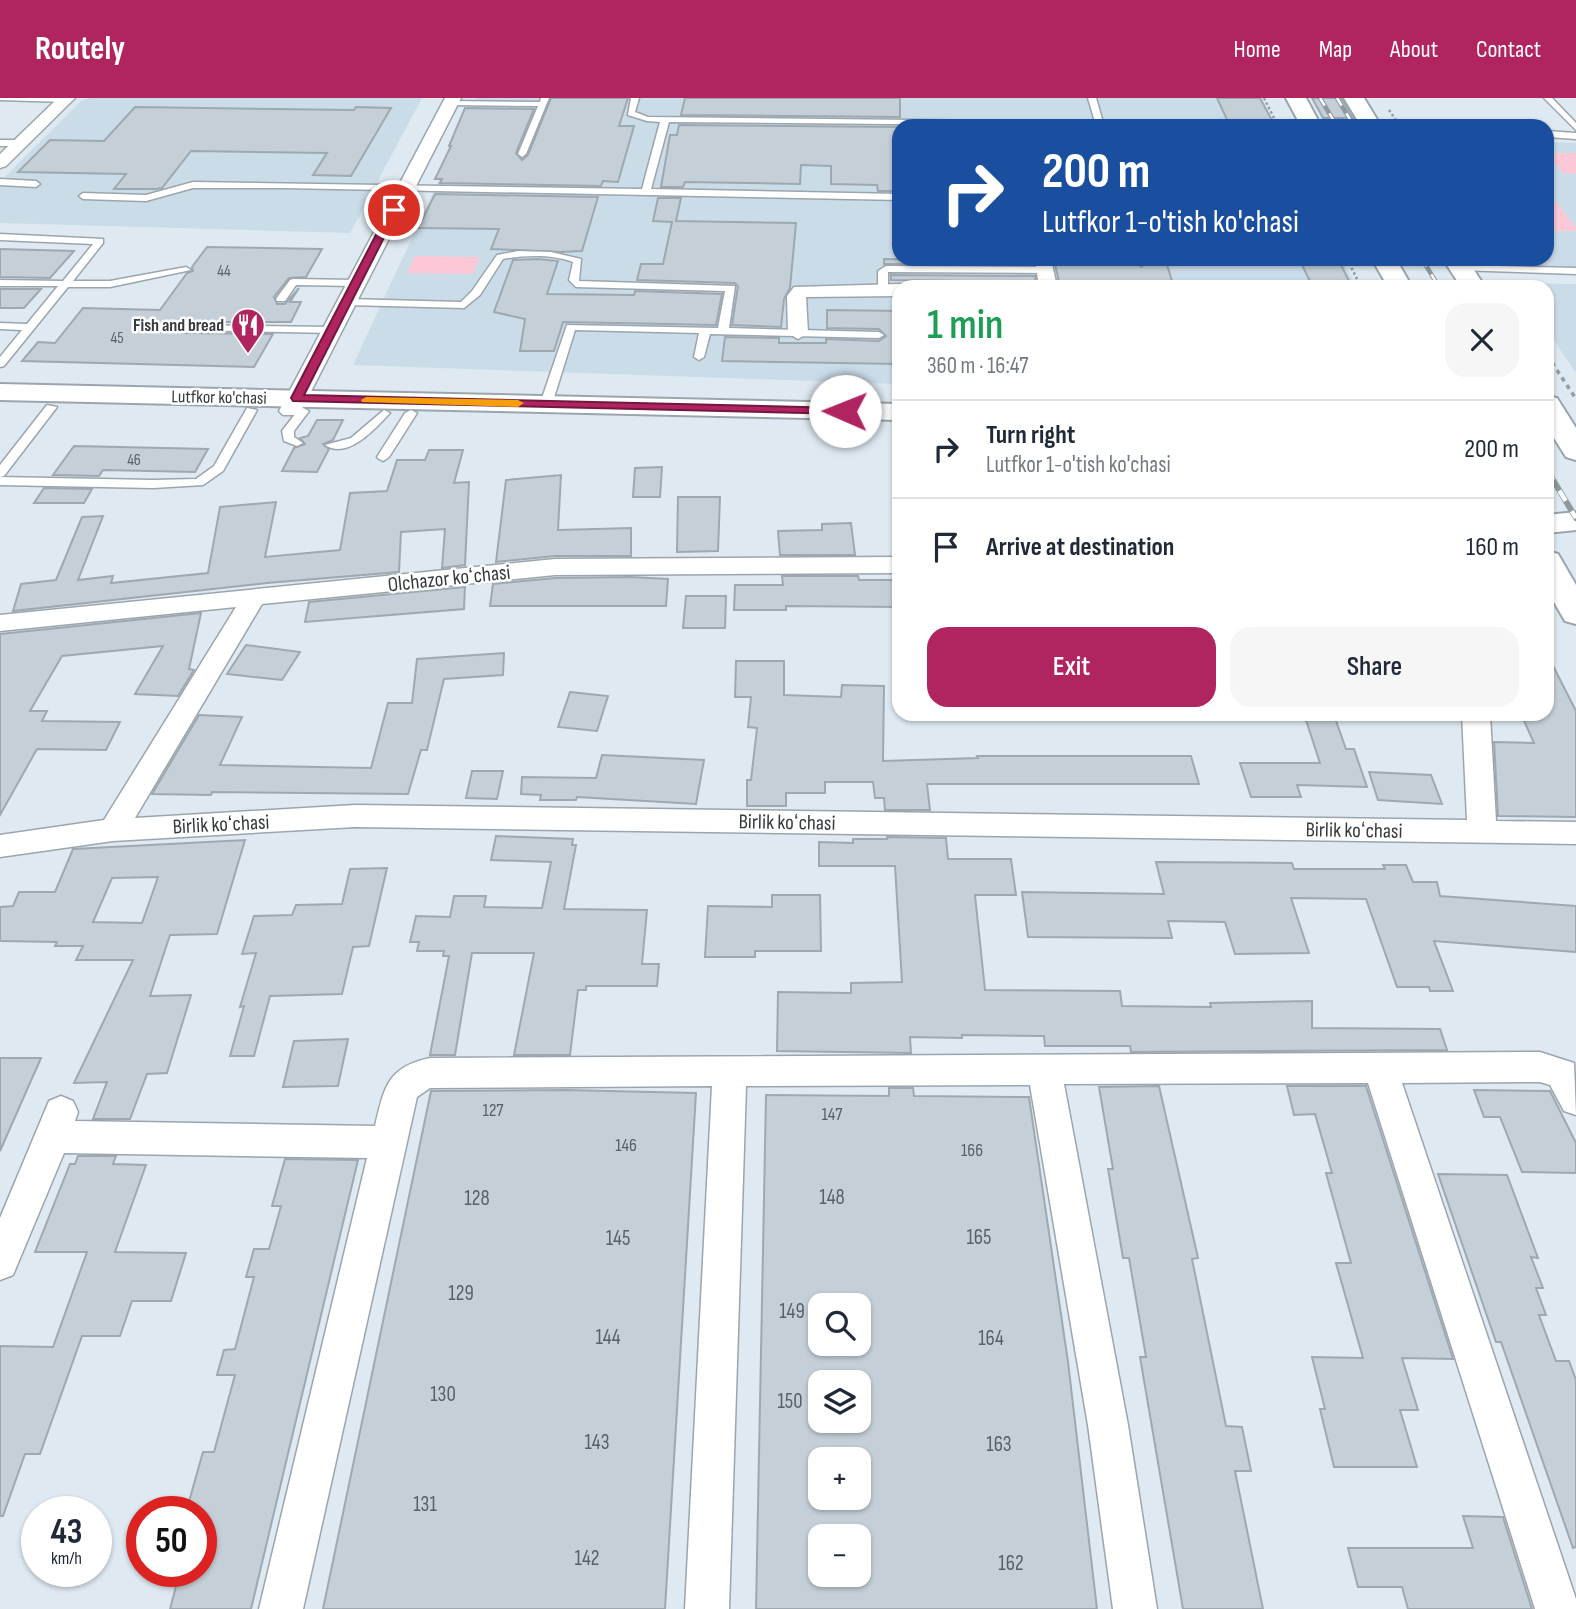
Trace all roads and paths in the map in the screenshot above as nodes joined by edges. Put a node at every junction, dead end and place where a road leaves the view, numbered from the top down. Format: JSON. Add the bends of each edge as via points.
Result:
{"nodes":[{"id":1,"x":1,"y":98,"type":"edge"},
{"id":2,"x":635,"y":98,"type":"edge"},
{"id":3,"x":1092,"y":98,"type":"edge"},
{"id":4,"x":1264,"y":98,"type":"edge"},
{"id":5,"x":1296,"y":98,"type":"edge"},
{"id":6,"x":1354,"y":98,"type":"edge"},
{"id":7,"x":1548,"y":98,"type":"edge"},
{"id":8,"x":66,"y":99,"type":"edge"},
{"id":9,"x":452,"y":100,"type":"edge"},
{"id":10,"x":544,"y":101,"type":"edge"},
{"id":11,"x":1556,"y":106,"type":"junction"},
{"id":12,"x":1576,"y":110,"type":"edge"},
{"id":13,"x":1097,"y":119,"type":"edge"},
{"id":14,"x":1274,"y":119,"type":"edge"},
{"id":15,"x":1307,"y":119,"type":"edge"},
{"id":16,"x":1367,"y":119,"type":"edge"},
{"id":17,"x":665,"y":120,"type":"junction"},
{"id":18,"x":892,"y":123,"type":"edge"},
{"id":19,"x":1576,"y":128,"type":"edge"},
{"id":20,"x":1554,"y":134,"type":"edge"},
{"id":21,"x":1576,"y":136,"type":"edge"},
{"id":22,"x":0,"y":143,"type":"edge"},
{"id":23,"x":21,"y":143,"type":"junction"},
{"id":24,"x":522,"y":154,"type":"dead end"},
{"id":25,"x":0,"y":163,"type":"edge"},
{"id":26,"x":0,"y":182,"type":"edge"},
{"id":27,"x":36,"y":184,"type":"dead end"},
{"id":28,"x":406,"y":186,"type":"junction"},
{"id":29,"x":646,"y":191,"type":"junction"},
{"id":30,"x":83,"y":196,"type":"dead end"},
{"id":31,"x":892,"y":197,"type":"edge"},
{"id":32,"x":0,"y":237,"type":"edge"},
{"id":33,"x":1044,"y":269,"type":"edge"},
{"id":34,"x":186,"y":270,"type":"dead end"},
{"id":35,"x":1463,"y":271,"type":"edge"},
{"id":36,"x":1576,"y":271,"type":"edge"},
{"id":37,"x":0,"y":283,"type":"edge"},
{"id":38,"x":356,"y":283,"type":"junction"},
{"id":39,"x":64,"y":285,"type":"junction"},
{"id":40,"x":891,"y":290,"type":"edge"},
{"id":41,"x":281,"y":299,"type":"dead end"},
{"id":42,"x":346,"y":302,"type":"junction"},
{"id":43,"x":0,"y":326,"type":"edge"},
{"id":44,"x":30,"y":327,"type":"junction"},
{"id":45,"x":186,"y":328,"type":"dead end"},
{"id":46,"x":332,"y":330,"type":"junction"},
{"id":47,"x":705,"y":331,"type":"junction"},
{"id":48,"x":723,"y":331,"type":"junction"},
{"id":49,"x":798,"y":333,"type":"junction"},
{"id":50,"x":879,"y":335,"type":"dead end"},
{"id":51,"x":699,"y":357,"type":"dead end"},
{"id":52,"x":0,"y":364,"type":"edge"},
{"id":53,"x":1554,"y":366,"type":"edge"},
{"id":54,"x":0,"y":392,"type":"edge"},
{"id":55,"x":1576,"y":399,"type":"edge"},
{"id":56,"x":546,"y":404,"type":"junction"},
{"id":57,"x":0,"y":405,"type":"edge"},
{"id":58,"x":51,"y":407,"type":"junction"},
{"id":59,"x":297,"y":407,"type":"junction"},
{"id":60,"x":251,"y":410,"type":"junction"},
{"id":61,"x":892,"y":412,"type":"edge"},
{"id":62,"x":384,"y":413,"type":"junction"},
{"id":63,"x":411,"y":413,"type":"junction"},
{"id":64,"x":892,"y":424,"type":"edge"},
{"id":65,"x":297,"y":443,"type":"dead end"},
{"id":66,"x":331,"y":445,"type":"dead end"},
{"id":67,"x":383,"y":457,"type":"dead end"},
{"id":68,"x":0,"y":472,"type":"edge"},
{"id":69,"x":0,"y":481,"type":"edge"},
{"id":70,"x":1576,"y":521,"type":"edge"},
{"id":71,"x":1554,"y":523,"type":"edge"},
{"id":72,"x":892,"y":565,"type":"edge"},
{"id":73,"x":1554,"y":581,"type":"edge"},
{"id":74,"x":253,"y":598,"type":"junction"},
{"id":75,"x":1576,"y":614,"type":"edge"},
{"id":76,"x":0,"y":623,"type":"edge"},
{"id":77,"x":1476,"y":721,"type":"edge"},
{"id":78,"x":113,"y":830,"type":"junction"},
{"id":79,"x":1482,"y":832,"type":"junction"},
{"id":80,"x":1576,"y":833,"type":"edge"},
{"id":81,"x":0,"y":846,"type":"edge"},
{"id":82,"x":1380,"y":1068,"type":"junction"},
{"id":83,"x":1044,"y":1070,"type":"junction"},
{"id":84,"x":730,"y":1071,"type":"junction"},
{"id":85,"x":1576,"y":1100,"type":"edge"},
{"id":86,"x":388,"y":1142,"type":"junction"},
{"id":87,"x":0,"y":1262,"type":"edge"},
{"id":88,"x":281,"y":1609,"type":"edge"},
{"id":89,"x":707,"y":1609,"type":"edge"},
{"id":90,"x":1135,"y":1609,"type":"edge"},
{"id":91,"x":1557,"y":1609,"type":"edge"}],
"edges":[{"from":1,"to":8,"type":"lane"},
{"from":2,"to":17,"type":"lane","via":[[631,113],[636,117]]},
{"from":3,"to":13,"type":"lane"},
{"from":4,"to":14,"type":"path"},
{"from":5,"to":15,"type":"main road"},
{"from":6,"to":16,"type":"main road"},
{"from":7,"to":11,"type":"lane"},
{"from":8,"to":23,"type":"street"},
{"from":9,"to":10,"type":"lane"},
{"from":9,"to":28,"type":"street"},
{"from":10,"to":24,"type":"lane"},
{"from":11,"to":12,"type":"lane"},
{"from":11,"to":19,"type":"lane"},
{"from":17,"to":18,"type":"lane"},
{"from":17,"to":29,"type":"lane"},
{"from":20,"to":21,"type":"lane"},
{"from":22,"to":23,"type":"lane"},
{"from":23,"to":25,"type":"street"},
{"from":26,"to":27,"type":"lane"},
{"from":28,"to":29,"type":"lane"},
{"from":28,"to":30,"type":"lane","via":[[193,185],[146,198]]},
{"from":28,"to":38,"type":"street"},
{"from":29,"to":31,"type":"lane"},
{"from":32,"to":39,"type":"lane","via":[[100,241]]},
{"from":33,"to":40,"type":"lane","via":[[886,268],[883,271]]},
{"from":34,"to":39,"type":"lane","via":[[110,284]]},
{"from":35,"to":36,"type":"lane"},
{"from":37,"to":39,"type":"lane"},
{"from":38,"to":41,"type":"lane","via":[[293,282]]},
{"from":38,"to":42,"type":"street"},
{"from":39,"to":44,"type":"lane"},
{"from":40,"to":49,"type":"street","via":[[801,291],[796,296]]},
{"from":42,"to":46,"type":"street"},
{"from":42,"to":48,"type":"lane","via":[[464,305],[500,257],[569,256],[578,261],[576,284],[731,288]]},
{"from":43,"to":44,"type":"lane"},
{"from":44,"to":52,"type":"lane"},
{"from":45,"to":46,"type":"lane"},
{"from":46,"to":59,"type":"street"},
{"from":47,"to":48,"type":"lane"},
{"from":47,"to":51,"type":"lane"},
{"from":47,"to":56,"type":"lane","via":[[570,327]]},
{"from":48,"to":49,"type":"lane"},
{"from":49,"to":50,"type":"lane"},
{"from":53,"to":55,"type":"path"},
{"from":54,"to":59,"type":"main road","name":"Lutfkor ko'chasi"},
{"from":56,"to":59,"type":"main road","name":"Lutfkor ko'chasi"},
{"from":56,"to":61,"type":"main road","name":"Lutfkor ko'chasi"},
{"from":57,"to":58,"type":"main road","name":"Lutfkor ko'chasi"},
{"from":58,"to":60,"type":"main road","name":"Lutfkor ko'chasi"},
{"from":58,"to":68,"type":"lane"},
{"from":59,"to":60,"type":"main road","name":"Lutfkor ko'chasi"},
{"from":59,"to":62,"type":"main road","name":"Lutfkor ko'chasi"},
{"from":59,"to":65,"type":"lane","via":[[288,439]]},
{"from":60,"to":69,"type":"lane","via":[[219,468],[199,482]]},
{"from":62,"to":63,"type":"main road","name":"Lutfkor ko'chasi"},
{"from":62,"to":66,"type":"lane","via":[[359,440]]},
{"from":63,"to":64,"type":"main road","name":"Lutfkor ko'chasi"},
{"from":63,"to":67,"type":"lane"},
{"from":70,"to":71,"type":"main road"},
{"from":72,"to":74,"type":"street","name":"Olchazor koʻchasi","via":[[555,568]]},
{"from":73,"to":75,"type":"main road"},
{"from":74,"to":76,"type":"street","name":"Olchazor koʻchasi"},
{"from":74,"to":78,"type":"street"},
{"from":77,"to":79,"type":"street"},
{"from":78,"to":79,"type":"street","name":"Birlik koʻchasi","via":[[355,816]]},
{"from":78,"to":81,"type":"street","name":"Birlik koʻchasi"},
{"from":79,"to":80,"type":"street","name":"Birlik koʻchasi"},
{"from":82,"to":83,"type":"street"},
{"from":82,"to":85,"type":"street","via":[[1540,1067],[1562,1074]]},
{"from":82,"to":91,"type":"street"},
{"from":83,"to":84,"type":"street"},
{"from":83,"to":90,"type":"street","via":[[1108,1425]]},
{"from":84,"to":86,"type":"street","via":[[415,1076],[399,1096]]},
{"from":84,"to":89,"type":"street"},
{"from":86,"to":87,"type":"street","via":[[57,1125]]},
{"from":86,"to":88,"type":"street"}]}
